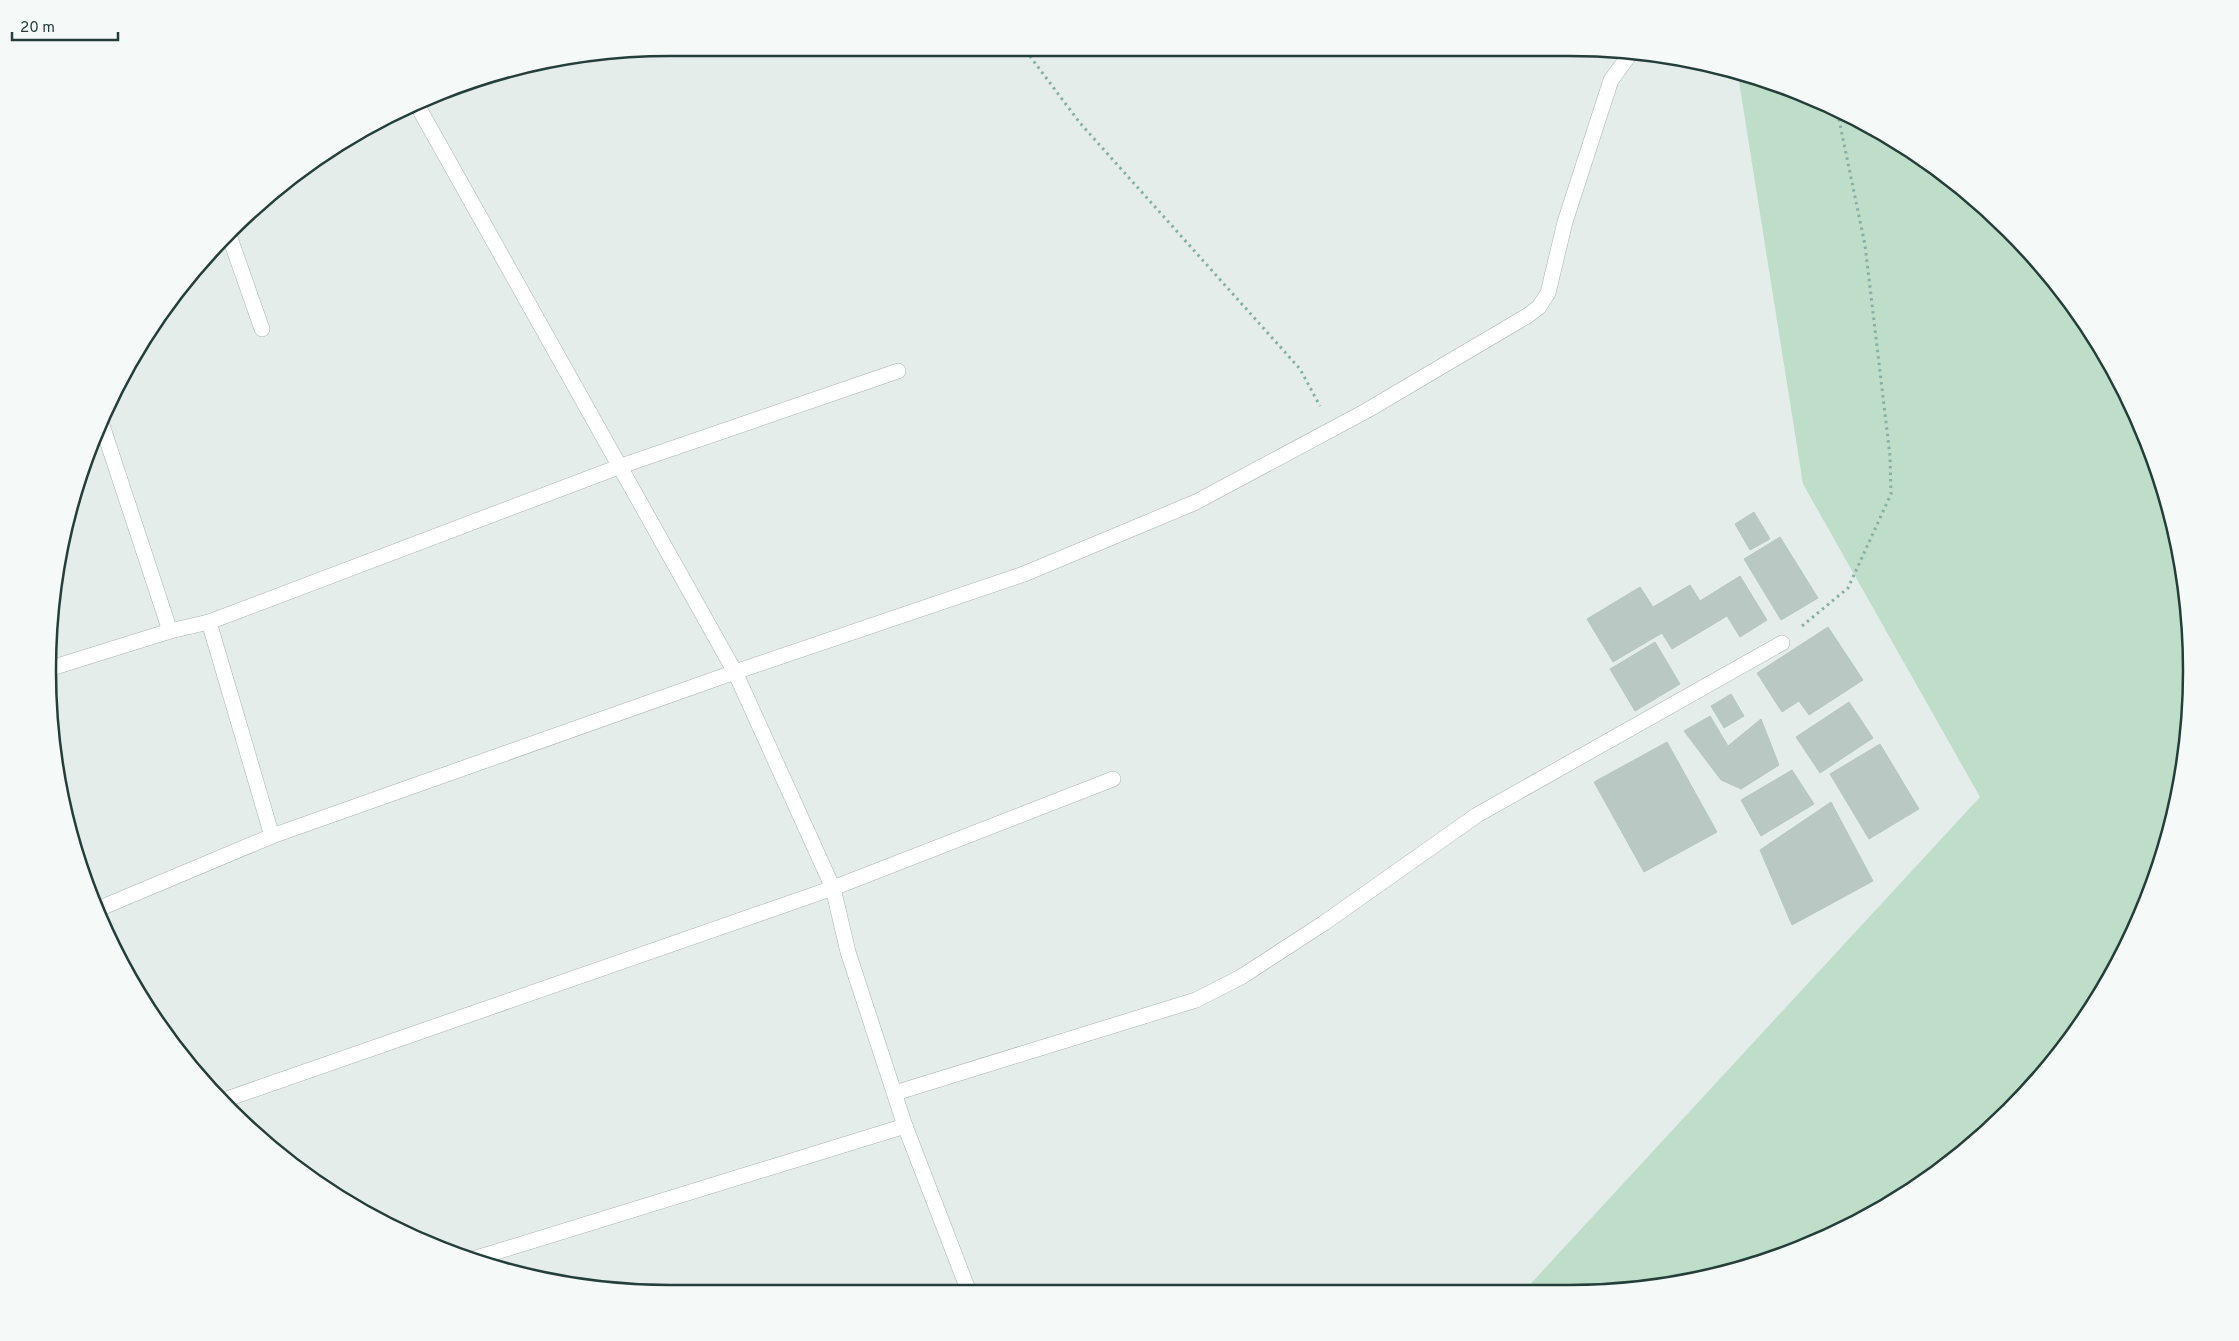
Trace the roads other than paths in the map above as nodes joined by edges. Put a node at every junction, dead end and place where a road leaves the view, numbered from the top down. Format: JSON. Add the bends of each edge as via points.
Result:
{"nodes":[{"id":1,"x":1626,"y":60,"type":"edge"},
{"id":2,"x":420,"y":110,"type":"edge"},
{"id":3,"x":231,"y":241,"type":"edge"},
{"id":4,"x":262,"y":329,"type":"dead end"},
{"id":5,"x":898,"y":371,"type":"dead end"},
{"id":6,"x":104,"y":432,"type":"edge"},
{"id":7,"x":622,"y":466,"type":"junction"},
{"id":8,"x":209,"y":622,"type":"junction"},
{"id":9,"x":170,"y":631,"type":"junction"},
{"id":10,"x":1782,"y":643,"type":"road end"},
{"id":11,"x":56,"y":666,"type":"edge"},
{"id":12,"x":736,"y":672,"type":"junction"},
{"id":13,"x":1113,"y":779,"type":"dead end"},
{"id":14,"x":272,"y":836,"type":"junction"},
{"id":15,"x":833,"y":888,"type":"junction"},
{"id":16,"x":103,"y":907,"type":"edge"},
{"id":17,"x":895,"y":1093,"type":"junction"},
{"id":18,"x":230,"y":1098,"type":"edge"},
{"id":19,"x":905,"y":1126,"type":"junction"},
{"id":20,"x":484,"y":1256,"type":"edge"},
{"id":21,"x":966,"y":1285,"type":"edge"}],
"edges":[{"from":1,"to":12,"type":"street","via":[[1611,80],[1564,222],[1548,293],[1539,307],[1527,316],[1333,429],[1196,502],[1024,574]]},
{"from":2,"to":7,"type":"street"},
{"from":3,"to":4,"type":"street"},
{"from":5,"to":7,"type":"street"},
{"from":6,"to":9,"type":"street"},
{"from":7,"to":8,"type":"street"},
{"from":7,"to":12,"type":"street"},
{"from":8,"to":9,"type":"street"},
{"from":8,"to":14,"type":"street"},
{"from":9,"to":11,"type":"street"},
{"from":10,"to":17,"type":"street","via":[[1477,815],[1316,928],[1241,977],[1196,1000]]},
{"from":12,"to":14,"type":"street"},
{"from":12,"to":15,"type":"street"},
{"from":13,"to":15,"type":"street"},
{"from":14,"to":16,"type":"street"},
{"from":15,"to":17,"type":"street","via":[[848,952]]},
{"from":15,"to":18,"type":"street"},
{"from":17,"to":19,"type":"street"},
{"from":19,"to":20,"type":"street"},
{"from":19,"to":21,"type":"street"}]}
